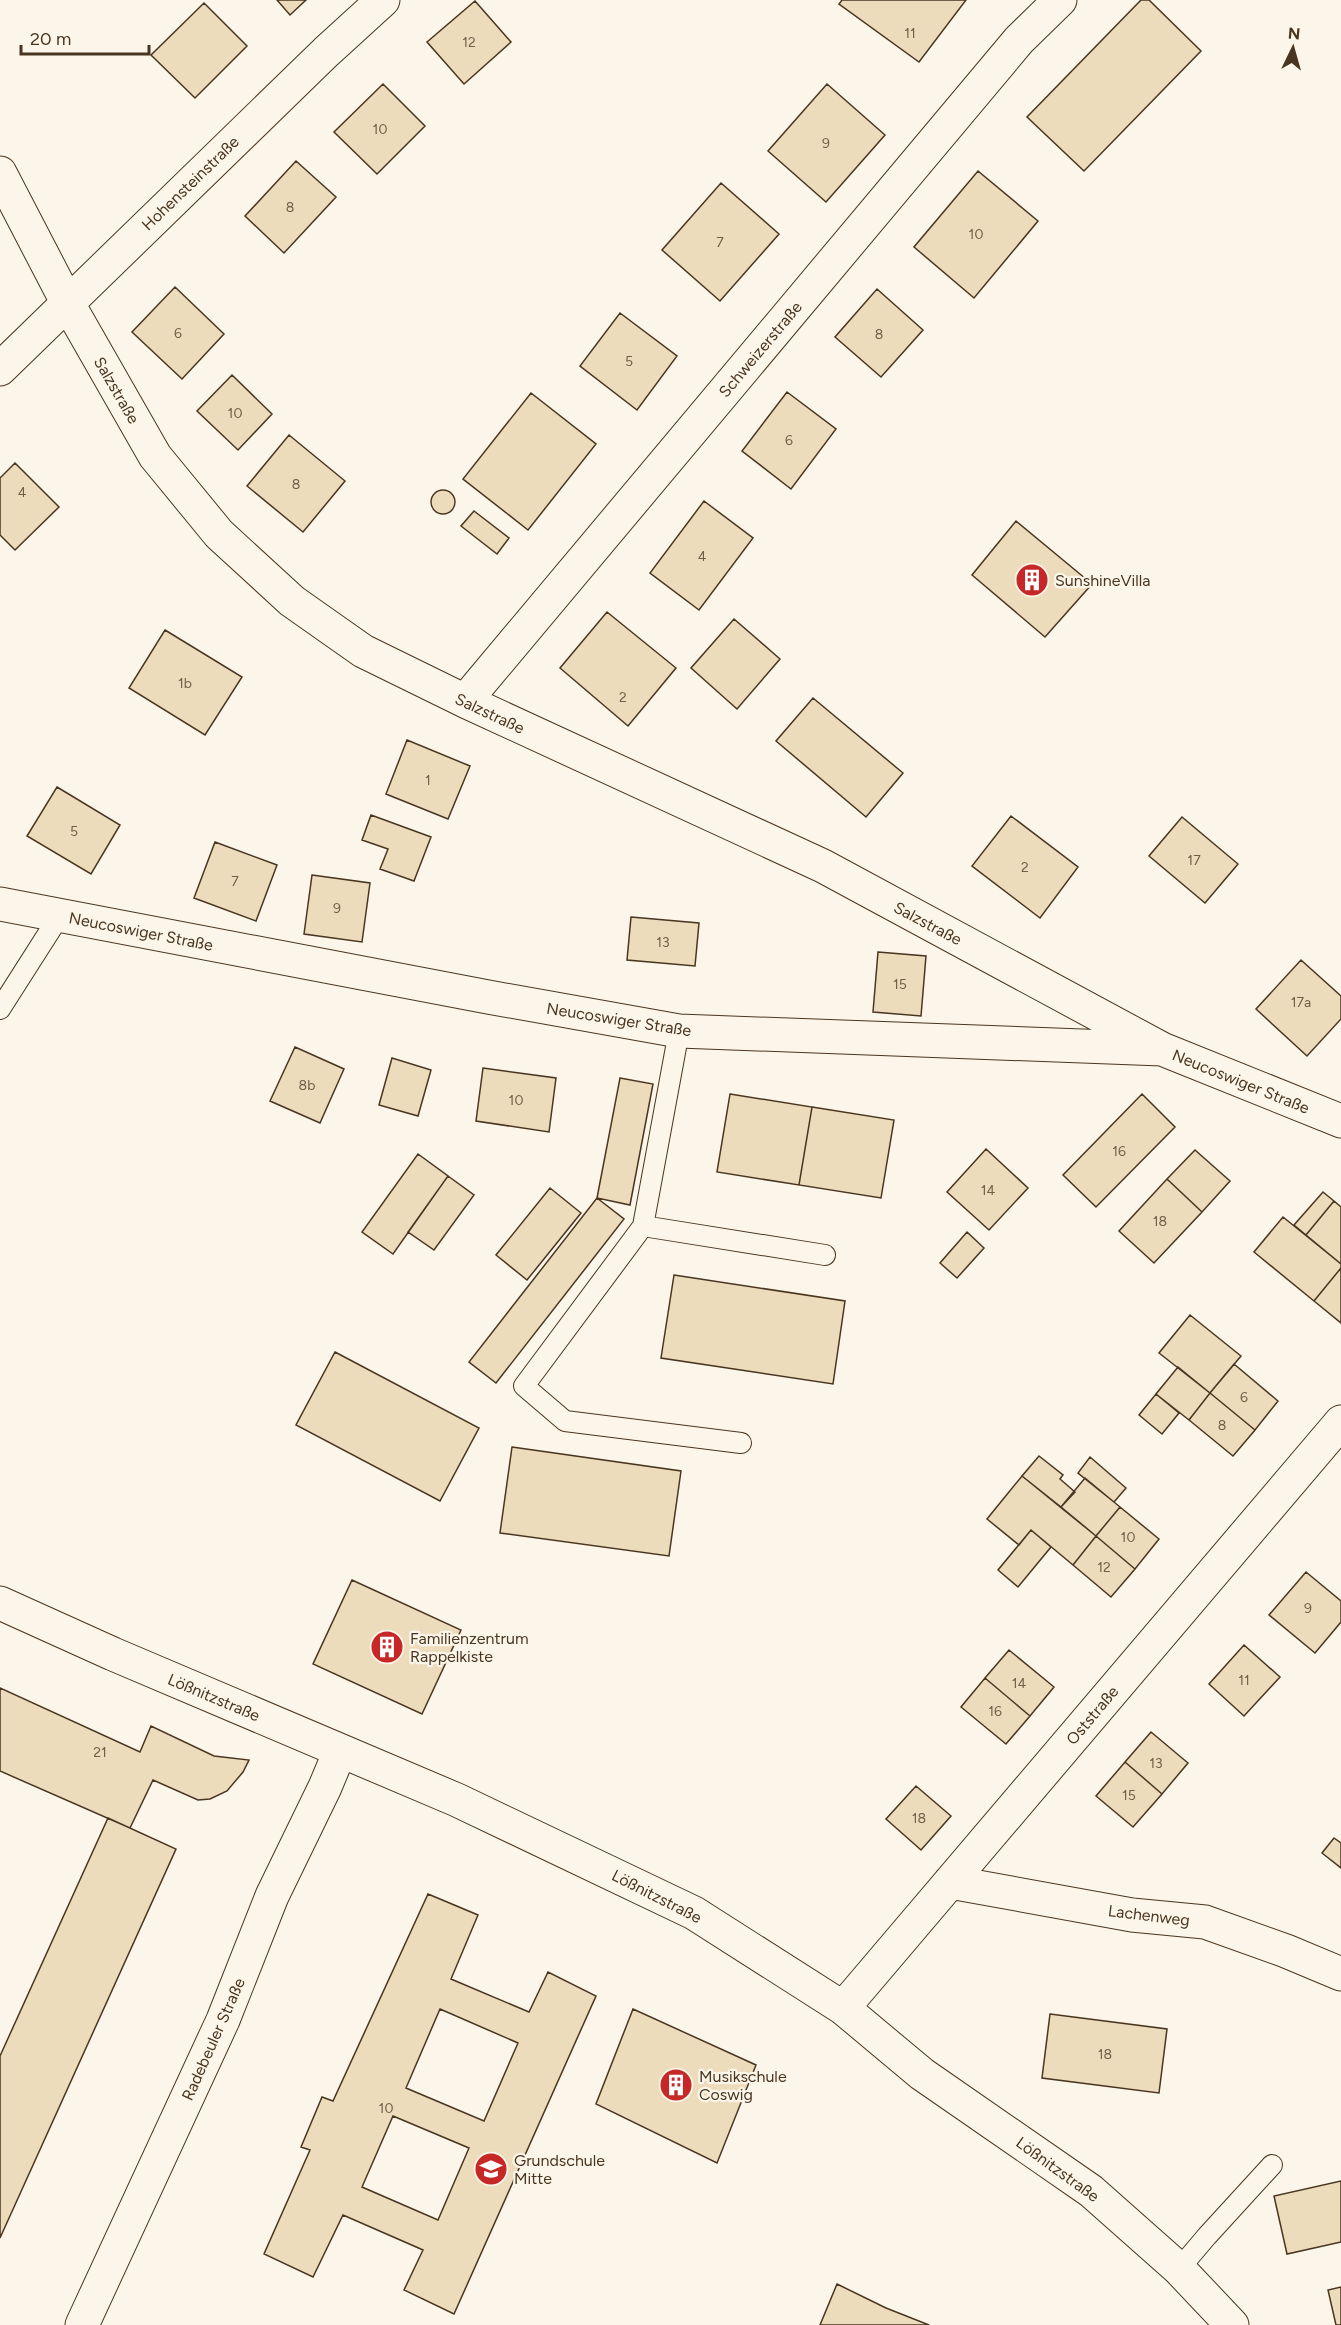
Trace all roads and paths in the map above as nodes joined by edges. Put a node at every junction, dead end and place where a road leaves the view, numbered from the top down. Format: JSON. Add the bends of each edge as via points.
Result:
{"nodes":[{"id":1,"x":383,"y":0,"type":"edge"},
{"id":2,"x":1060,"y":0,"type":"edge"},
{"id":3,"x":0,"y":173,"type":"edge"},
{"id":4,"x":67,"y":302,"type":"junction"},
{"id":5,"x":0,"y":369,"type":"edge"},
{"id":6,"x":465,"y":701,"type":"junction"},
{"id":7,"x":0,"y":903,"type":"edge"},
{"id":8,"x":60,"y":915,"type":"junction"},
{"id":9,"x":0,"y":1009,"type":"edge"},
{"id":10,"x":679,"y":1031,"type":"junction"},
{"id":11,"x":1162,"y":1049,"type":"junction"},
{"id":12,"x":1341,"y":1120,"type":"edge"},
{"id":13,"x":643,"y":1226,"type":"junction"},
{"id":14,"x":825,"y":1255,"type":"dead end"},
{"id":15,"x":1341,"y":1422,"type":"edge"},
{"id":16,"x":741,"y":1443,"type":"dead end"},
{"id":17,"x":0,"y":1603,"type":"edge"},
{"id":18,"x":340,"y":1751,"type":"junction"},
{"id":19,"x":950,"y":1882,"type":"junction"},
{"id":20,"x":1341,"y":1974,"type":"edge"},
{"id":21,"x":843,"y":2008,"type":"junction"},
{"id":22,"x":1272,"y":2165,"type":"dead end"},
{"id":23,"x":1179,"y":2270,"type":"junction"},
{"id":24,"x":82,"y":2325,"type":"edge"},
{"id":25,"x":1232,"y":2325,"type":"edge"}],
"edges":[{"from":1,"to":4,"type":"street","name":"Hohensteinstraße"},
{"from":2,"to":6,"type":"street","name":"Schweizerstraße","via":[[1019,40]]},
{"from":3,"to":4,"type":"street","name":"Salzstraße"},
{"from":4,"to":5,"type":"street","name":"Hohensteinstraße"},
{"from":4,"to":6,"type":"street","name":"Salzstraße","via":[[155,456],[219,534],[292,601],[363,651]]},
{"from":6,"to":11,"type":"street","name":"Salzstraße","via":[[823,866]]},
{"from":7,"to":8,"type":"street","name":"Neucoswiger Straße"},
{"from":8,"to":9,"type":"lane"},
{"from":8,"to":10,"type":"street","name":"Neucoswiger Straße"},
{"from":10,"to":11,"type":"street","name":"Neucoswiger Straße"},
{"from":10,"to":13,"type":"lane"},
{"from":11,"to":12,"type":"street","name":"Neucoswiger Straße"},
{"from":13,"to":14,"type":"lane"},
{"from":13,"to":16,"type":"lane","via":[[524,1386],[564,1421]]},
{"from":15,"to":19,"type":"street","name":"Oststraße"},
{"from":17,"to":18,"type":"street","name":"Lößnitzstraße"},
{"from":18,"to":21,"type":"street","name":"Lößnitzstraße","via":[[457,1800],[694,1912]]},
{"from":18,"to":24,"type":"street","name":"Radebeuler Straße","via":[[272,1896],[223,2020]]},
{"from":19,"to":20,"type":"street","name":"Lachenweg","via":[[1132,1915],[1205,1922]]},
{"from":19,"to":21,"type":"street","name":"Oststraße"},
{"from":21,"to":23,"type":"street","name":"Lößnitzstraße","via":[[922,2074],[1091,2191]]},
{"from":22,"to":23,"type":"lane"},
{"from":23,"to":25,"type":"street","name":"Lößnitzstraße"}]}
